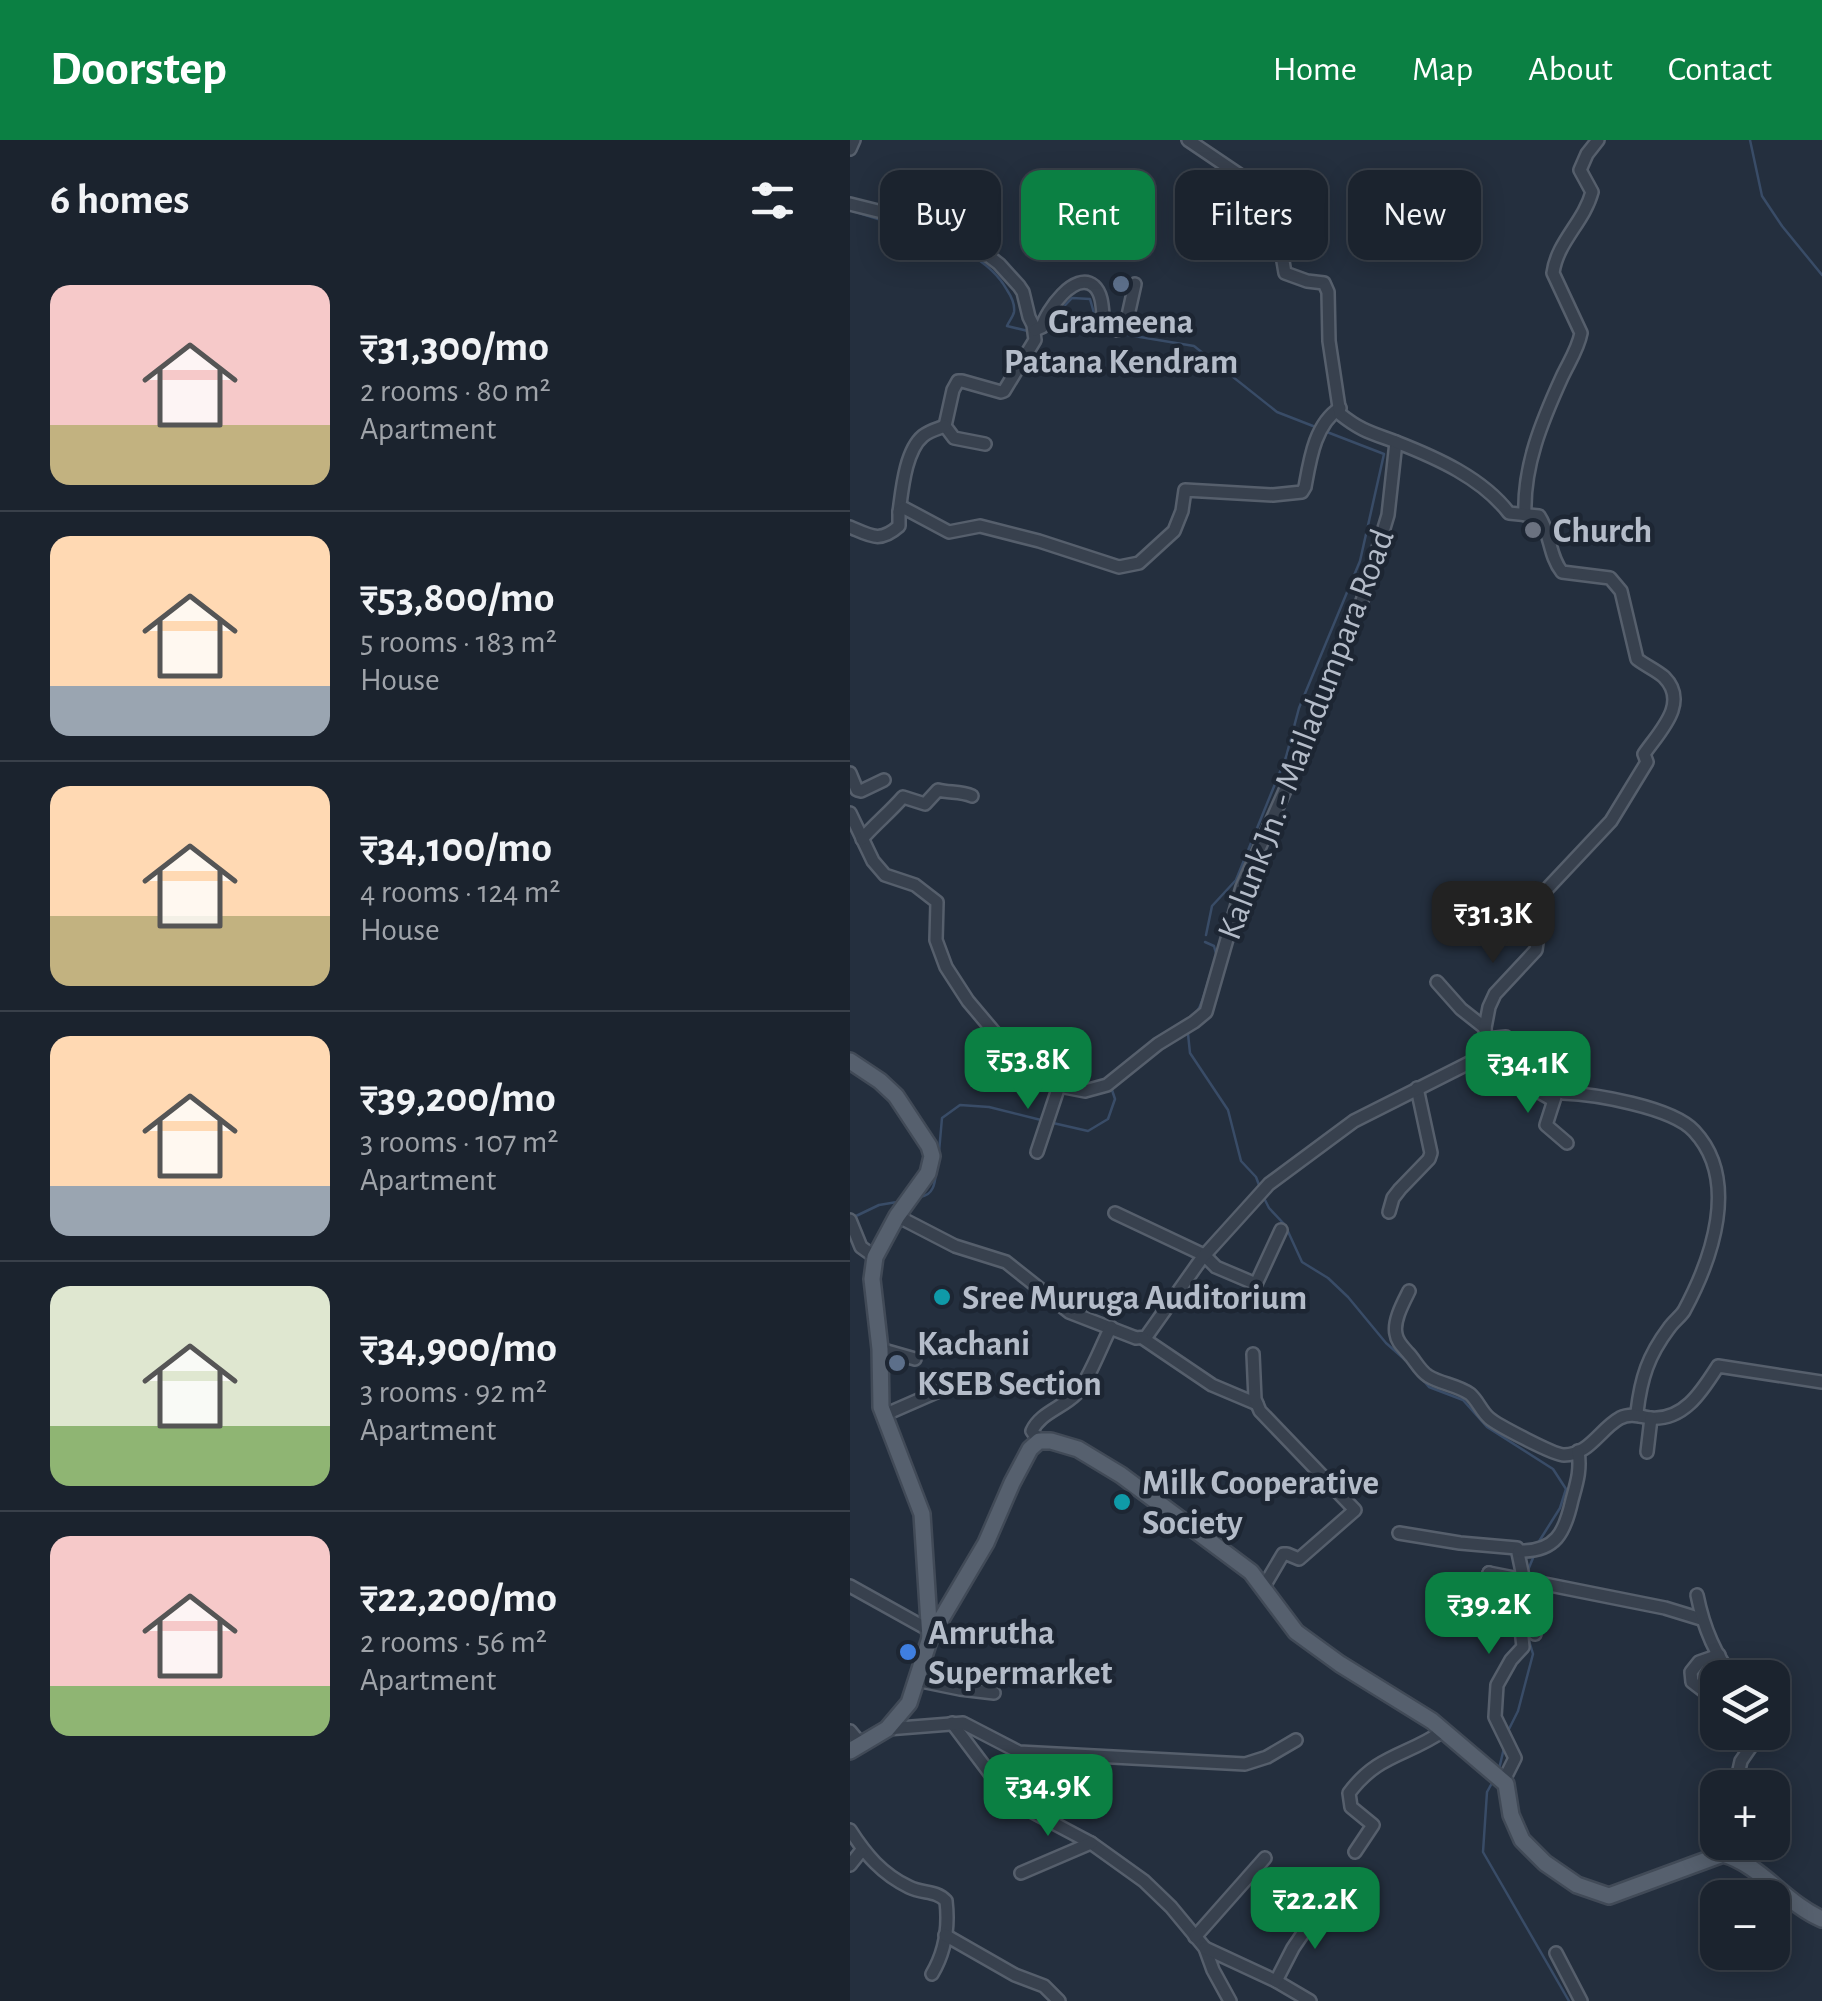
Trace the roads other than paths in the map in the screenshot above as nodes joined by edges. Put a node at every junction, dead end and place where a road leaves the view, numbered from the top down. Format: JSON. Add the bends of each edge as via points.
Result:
{"nodes":[{"id":1,"x":854,"y":140,"type":"edge"},
{"id":2,"x":1188,"y":140,"type":"edge"},
{"id":3,"x":1598,"y":140,"type":"edge"},
{"id":4,"x":850,"y":148,"type":"edge"},
{"id":5,"x":850,"y":204,"type":"edge"},
{"id":6,"x":1135,"y":284,"type":"dead end"},
{"id":7,"x":1034,"y":330,"type":"junction"},
{"id":8,"x":1340,"y":408,"type":"junction"},
{"id":9,"x":945,"y":426,"type":"junction"},
{"id":10,"x":1396,"y":442,"type":"junction"},
{"id":11,"x":985,"y":444,"type":"dead end"},
{"id":12,"x":899,"y":512,"type":"junction"},
{"id":13,"x":1525,"y":515,"type":"junction"},
{"id":14,"x":850,"y":527,"type":"edge"},
{"id":15,"x":850,"y":773,"type":"edge"},
{"id":16,"x":884,"y":780,"type":"dead end"},
{"id":17,"x":972,"y":796,"type":"dead end"},
{"id":18,"x":850,"y":812,"type":"edge"},
{"id":19,"x":862,"y":840,"type":"junction"},
{"id":20,"x":1438,"y":982,"type":"dead end"},
{"id":21,"x":1486,"y":1038,"type":"junction"},
{"id":22,"x":850,"y":1061,"type":"edge"},
{"id":23,"x":1059,"y":1086,"type":"junction"},
{"id":24,"x":1417,"y":1088,"type":"junction"},
{"id":25,"x":1558,"y":1097,"type":"junction"},
{"id":26,"x":1567,"y":1142,"type":"dead end"},
{"id":27,"x":1037,"y":1152,"type":"dead end"},
{"id":28,"x":1389,"y":1212,"type":"dead end"},
{"id":29,"x":1115,"y":1214,"type":"dead end"},
{"id":30,"x":897,"y":1216,"type":"junction"},
{"id":31,"x":850,"y":1220,"type":"edge"},
{"id":32,"x":1281,"y":1230,"type":"dead end"},
{"id":33,"x":1204,"y":1255,"type":"junction"},
{"id":34,"x":874,"y":1257,"type":"junction"},
{"id":35,"x":1409,"y":1291,"type":"dead end"},
{"id":36,"x":1111,"y":1328,"type":"junction"},
{"id":37,"x":1144,"y":1338,"type":"junction"},
{"id":38,"x":880,"y":1349,"type":"junction"},
{"id":39,"x":1254,"y":1354,"type":"dead end"},
{"id":40,"x":915,"y":1359,"type":"dead end"},
{"id":41,"x":972,"y":1378,"type":"dead end"},
{"id":42,"x":1822,"y":1382,"type":"edge"},
{"id":43,"x":1257,"y":1404,"type":"junction"},
{"id":44,"x":884,"y":1415,"type":"junction"},
{"id":45,"x":1645,"y":1417,"type":"junction"},
{"id":46,"x":1039,"y":1441,"type":"junction"},
{"id":47,"x":1578,"y":1451,"type":"junction"},
{"id":48,"x":1647,"y":1452,"type":"dead end"},
{"id":49,"x":1400,"y":1532,"type":"dead end"},
{"id":50,"x":1520,"y":1551,"type":"junction"},
{"id":51,"x":1524,"y":1579,"type":"junction"},
{"id":52,"x":850,"y":1586,"type":"edge"},
{"id":53,"x":1264,"y":1588,"type":"junction"},
{"id":54,"x":1697,"y":1595,"type":"dead end"},
{"id":55,"x":1701,"y":1619,"type":"junction"},
{"id":56,"x":929,"y":1634,"type":"junction"},
{"id":57,"x":1535,"y":1634,"type":"dead end"},
{"id":58,"x":1719,"y":1655,"type":"junction"},
{"id":59,"x":1705,"y":1660,"type":"edge"},
{"id":60,"x":1722,"y":1660,"type":"edge"},
{"id":61,"x":1700,"y":1662,"type":"edge"},
{"id":62,"x":916,"y":1680,"type":"junction"},
{"id":63,"x":1700,"y":1688,"type":"edge"},
{"id":64,"x":994,"y":1693,"type":"dead end"},
{"id":65,"x":952,"y":1723,"type":"junction"},
{"id":66,"x":887,"y":1729,"type":"junction"},
{"id":67,"x":850,"y":1731,"type":"edge"},
{"id":68,"x":1443,"y":1731,"type":"junction"},
{"id":69,"x":1296,"y":1740,"type":"dead end"},
{"id":70,"x":856,"y":1747,"type":"edge"},
{"id":71,"x":1503,"y":1782,"type":"junction"},
{"id":72,"x":850,"y":1830,"type":"edge"},
{"id":73,"x":1091,"y":1843,"type":"junction"},
{"id":74,"x":862,"y":1850,"type":"junction"},
{"id":75,"x":1355,"y":1852,"type":"dead end"},
{"id":76,"x":1265,"y":1858,"type":"dead end"},
{"id":77,"x":1700,"y":1858,"type":"edge"},
{"id":78,"x":1739,"y":1860,"type":"edge"},
{"id":79,"x":850,"y":1865,"type":"edge"},
{"id":80,"x":1021,"y":1873,"type":"dead end"},
{"id":81,"x":1323,"y":1904,"type":"dead end"},
{"id":82,"x":1822,"y":1919,"type":"edge"},
{"id":83,"x":945,"y":1934,"type":"junction"},
{"id":84,"x":1195,"y":1937,"type":"junction"},
{"id":85,"x":1206,"y":1948,"type":"junction"},
{"id":86,"x":1556,"y":1954,"type":"dead end"},
{"id":87,"x":932,"y":1974,"type":"dead end"},
{"id":88,"x":1276,"y":1981,"type":"junction"},
{"id":89,"x":1060,"y":2001,"type":"edge"},
{"id":90,"x":1230,"y":2001,"type":"edge"},
{"id":91,"x":1310,"y":2001,"type":"edge"},
{"id":92,"x":1581,"y":2001,"type":"edge"}],
"edges":[{"from":1,"to":4,"type":"street"},
{"from":2,"to":8,"type":"street","via":[[1272,202],[1285,273],[1324,283]]},
{"from":3,"to":13,"type":"street","via":[[1580,170],[1592,192],[1587,210],[1552,273],[1581,333],[1579,344],[1532,453]]},
{"from":5,"to":7,"type":"street","via":[[934,230],[992,257],[1023,292]]},
{"from":6,"to":7,"type":"street","via":[[1117,330],[1104,325],[1099,294],[1085,282],[1060,297]]},
{"from":7,"to":9,"type":"street","via":[[1035,340],[1004,391],[958,381]]},
{"from":8,"to":10,"type":"street","via":[[1360,430]]},
{"from":8,"to":12,"type":"street","via":[[1320,430],[1302,492],[1185,490],[1174,531],[1139,562],[1119,568],[980,526],[949,532],[910,510]]},
{"from":9,"to":11,"type":"street","via":[[954,438]]},
{"from":9,"to":12,"type":"street","via":[[918,441]]},
{"from":10,"to":13,"type":"street","via":[[1488,489],[1509,513]]},
{"from":10,"to":23,"type":"street","name":"Kalunk Jn. - Mailadumpara Road","via":[[1388,515],[1362,601],[1242,887],[1206,1012],[1107,1085],[1085,1091]]},
{"from":12,"to":14,"type":"street","via":[[900,526],[889,535]]},
{"from":13,"to":21,"type":"street","via":[[1541,518],[1562,572],[1610,578],[1621,591],[1637,659],[1669,683],[1674,708],[1611,821],[1536,908],[1536,950],[1495,994]]},
{"from":15,"to":16,"type":"street","via":[[861,791]]},
{"from":17,"to":19,"type":"street","via":[[938,790],[926,804],[903,797]]},
{"from":18,"to":19,"type":"street"},
{"from":19,"to":23,"type":"street","via":[[884,875],[915,885],[937,902],[936,940],[968,1002],[1022,1064]]},
{"from":20,"to":21,"type":"street"},
{"from":21,"to":24,"type":"street","via":[[1477,1060]]},
{"from":21,"to":25,"type":"street","via":[[1509,1076]]},
{"from":21,"to":25,"type":"street","via":[[1506,1037],[1552,1077]]},
{"from":22,"to":30,"type":"main road","via":[[896,1096],[932,1151],[928,1173]]},
{"from":23,"to":27,"type":"street"},
{"from":24,"to":28,"type":"street","via":[[1431,1152]]},
{"from":24,"to":33,"type":"street","via":[[1354,1121],[1269,1184]]},
{"from":25,"to":26,"type":"street","via":[[1546,1125]]},
{"from":25,"to":45,"type":"street","via":[[1582,1094],[1660,1112],[1693,1129],[1714,1164],[1715,1232],[1682,1315],[1648,1360],[1637,1412]]},
{"from":29,"to":33,"type":"street"},
{"from":30,"to":34,"type":"main road"},
{"from":30,"to":36,"type":"street","via":[[955,1246],[1006,1262],[1069,1312]]},
{"from":31,"to":34,"type":"street","via":[[861,1247]]},
{"from":32,"to":33,"type":"street","via":[[1256,1284]]},
{"from":33,"to":37,"type":"street"},
{"from":34,"to":38,"type":"main road"},
{"from":35,"to":47,"type":"street","via":[[1394,1331],[1422,1370],[1476,1399],[1497,1424],[1559,1454]]},
{"from":36,"to":37,"type":"street"},
{"from":36,"to":46,"type":"street","via":[[1079,1390],[1033,1428]]},
{"from":37,"to":43,"type":"street","via":[[1212,1386]]},
{"from":38,"to":40,"type":"street"},
{"from":38,"to":44,"type":"main road"},
{"from":39,"to":43,"type":"street"},
{"from":41,"to":44,"type":"street"},
{"from":42,"to":45,"type":"street","via":[[1718,1366],[1683,1409]]},
{"from":43,"to":53,"type":"street","via":[[1355,1510],[1298,1559],[1282,1554]]},
{"from":44,"to":56,"type":"main road","via":[[922,1514]]},
{"from":45,"to":47,"type":"street","via":[[1619,1418]]},
{"from":45,"to":48,"type":"street"},
{"from":46,"to":53,"type":"main road","via":[[1098,1459]]},
{"from":46,"to":56,"type":"main road"},
{"from":47,"to":50,"type":"street","via":[[1578,1482],[1564,1528],[1546,1547]]},
{"from":49,"to":50,"type":"street"},
{"from":50,"to":51,"type":"street"},
{"from":51,"to":55,"type":"street"},
{"from":51,"to":57,"type":"street"},
{"from":51,"to":71,"type":"street","via":[[1489,1573],[1512,1596],[1523,1647],[1497,1684],[1495,1717],[1516,1758]]},
{"from":52,"to":56,"type":"street"},
{"from":53,"to":68,"type":"main road","via":[[1296,1632]]},
{"from":54,"to":55,"type":"street"},
{"from":55,"to":58,"type":"street"},
{"from":56,"to":62,"type":"main road"},
{"from":58,"to":59,"type":"street"},
{"from":58,"to":60,"type":"street"},
{"from":61,"to":63,"type":"street","via":[[1691,1672]]},
{"from":62,"to":64,"type":"street"},
{"from":62,"to":66,"type":"main road"},
{"from":65,"to":66,"type":"street"},
{"from":65,"to":69,"type":"street","via":[[970,1725],[1019,1752],[1127,1759],[1245,1764]]},
{"from":65,"to":73,"type":"street","via":[[1010,1800]]},
{"from":66,"to":70,"type":"main road"},
{"from":67,"to":70,"type":"street"},
{"from":68,"to":71,"type":"main road"},
{"from":68,"to":75,"type":"street","via":[[1377,1764],[1355,1785],[1351,1807],[1373,1825]]},
{"from":71,"to":77,"type":"main road","via":[[1522,1840],[1577,1884],[1610,1896]]},
{"from":72,"to":74,"type":"street"},
{"from":73,"to":80,"type":"street"},
{"from":73,"to":84,"type":"street","via":[[1144,1881]]},
{"from":74,"to":79,"type":"street"},
{"from":74,"to":83,"type":"street","via":[[912,1889],[943,1896]]},
{"from":76,"to":84,"type":"street"},
{"from":78,"to":82,"type":"main road"},
{"from":81,"to":88,"type":"street"},
{"from":83,"to":87,"type":"street"},
{"from":83,"to":89,"type":"street"},
{"from":84,"to":85,"type":"street"},
{"from":85,"to":88,"type":"street"},
{"from":85,"to":90,"type":"street"},
{"from":86,"to":92,"type":"street"},
{"from":88,"to":91,"type":"street"}]}
